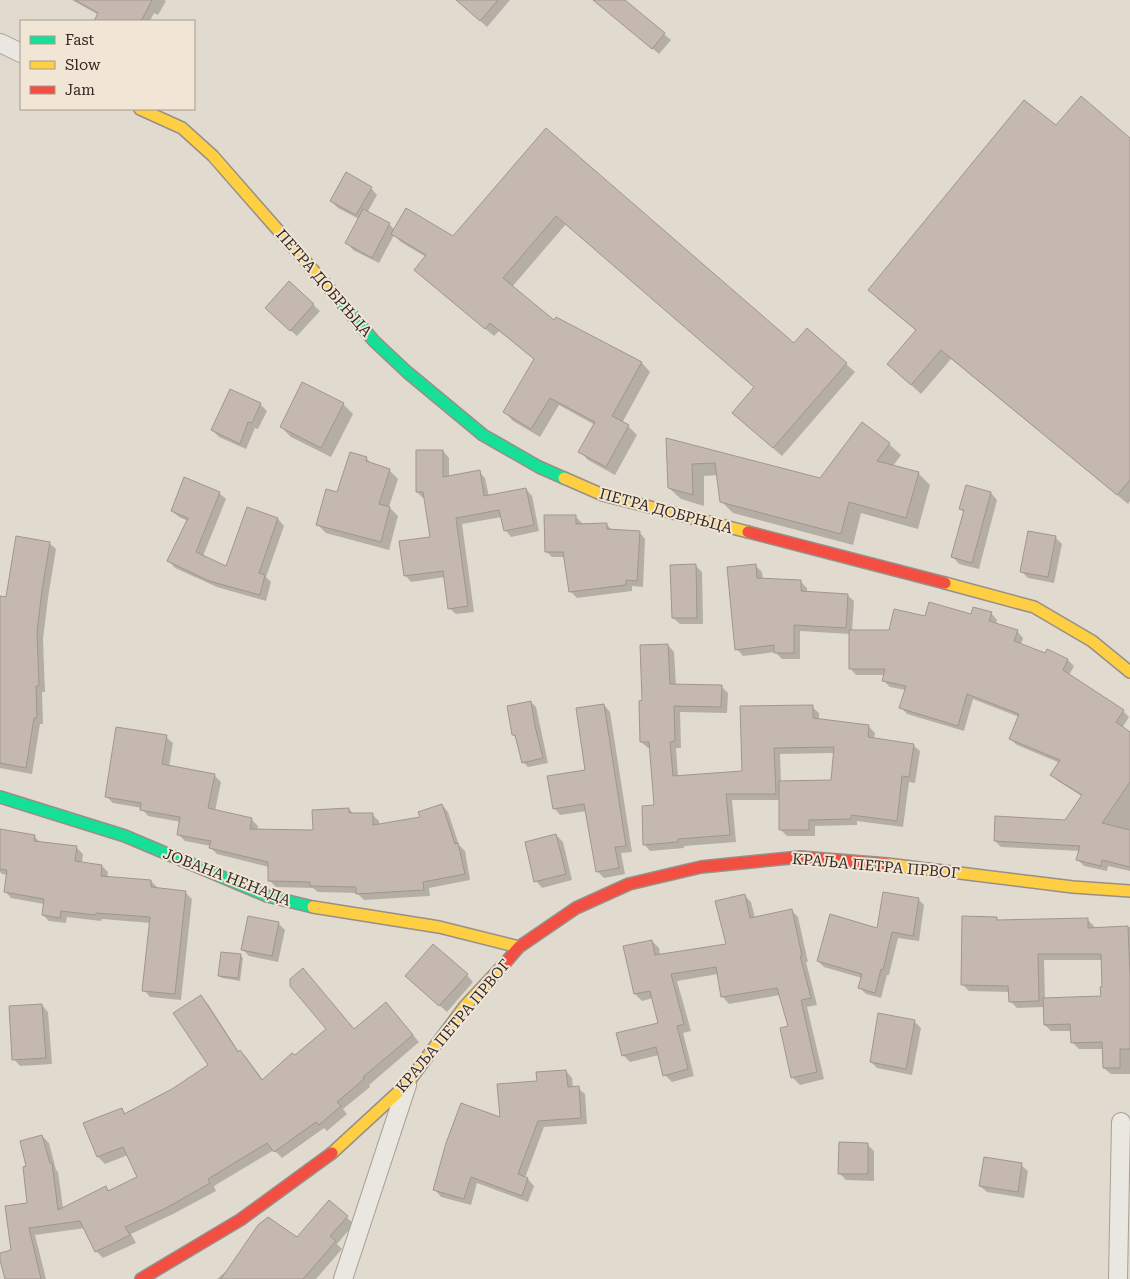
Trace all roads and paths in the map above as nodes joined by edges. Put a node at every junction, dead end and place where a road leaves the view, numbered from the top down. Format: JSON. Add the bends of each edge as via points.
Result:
{"nodes":[{"id":1,"x":0,"y":43,"type":"edge"},
{"id":2,"x":20,"y":53,"type":"edge"},
{"id":3,"x":142,"y":110,"type":"edge"},
{"id":4,"x":1130,"y":672,"type":"edge"},
{"id":5,"x":0,"y":796,"type":"edge"},
{"id":6,"x":1130,"y":891,"type":"edge"},
{"id":7,"x":519,"y":947,"type":"junction"},
{"id":8,"x":407,"y":1084,"type":"junction"},
{"id":9,"x":1121,"y":1122,"type":"dead end"},
{"id":10,"x":141,"y":1279,"type":"edge"},
{"id":11,"x":343,"y":1279,"type":"edge"},
{"id":12,"x":1118,"y":1279,"type":"edge"}],
"edges":[{"from":1,"to":2,"type":"street"},
{"from":3,"to":4,"type":"street","name":"ПЕТРА ДОБРЊЦА","via":[[182,128],[213,156],[374,341],[407,372],[484,435],[523,458],[603,495],[1034,607],[1092,641]]},
{"from":5,"to":7,"type":"street","name":"ЈОВАНА НЕНАДА","via":[[124,836],[268,896],[305,906],[439,927]]},
{"from":6,"to":7,"type":"street","name":"КРАЉА ПЕТРА ПРВОГ","via":[[800,857],[701,867],[629,884],[576,908]]},
{"from":7,"to":8,"type":"street","name":"КРАЉА ПЕТРА ПРВОГ","via":[[465,1006]]},
{"from":8,"to":10,"type":"street","name":"КРАЉА ПЕТРА ПРВОГ","via":[[329,1156],[240,1220]]},
{"from":8,"to":11,"type":"street"},
{"from":9,"to":12,"type":"street"}]}
